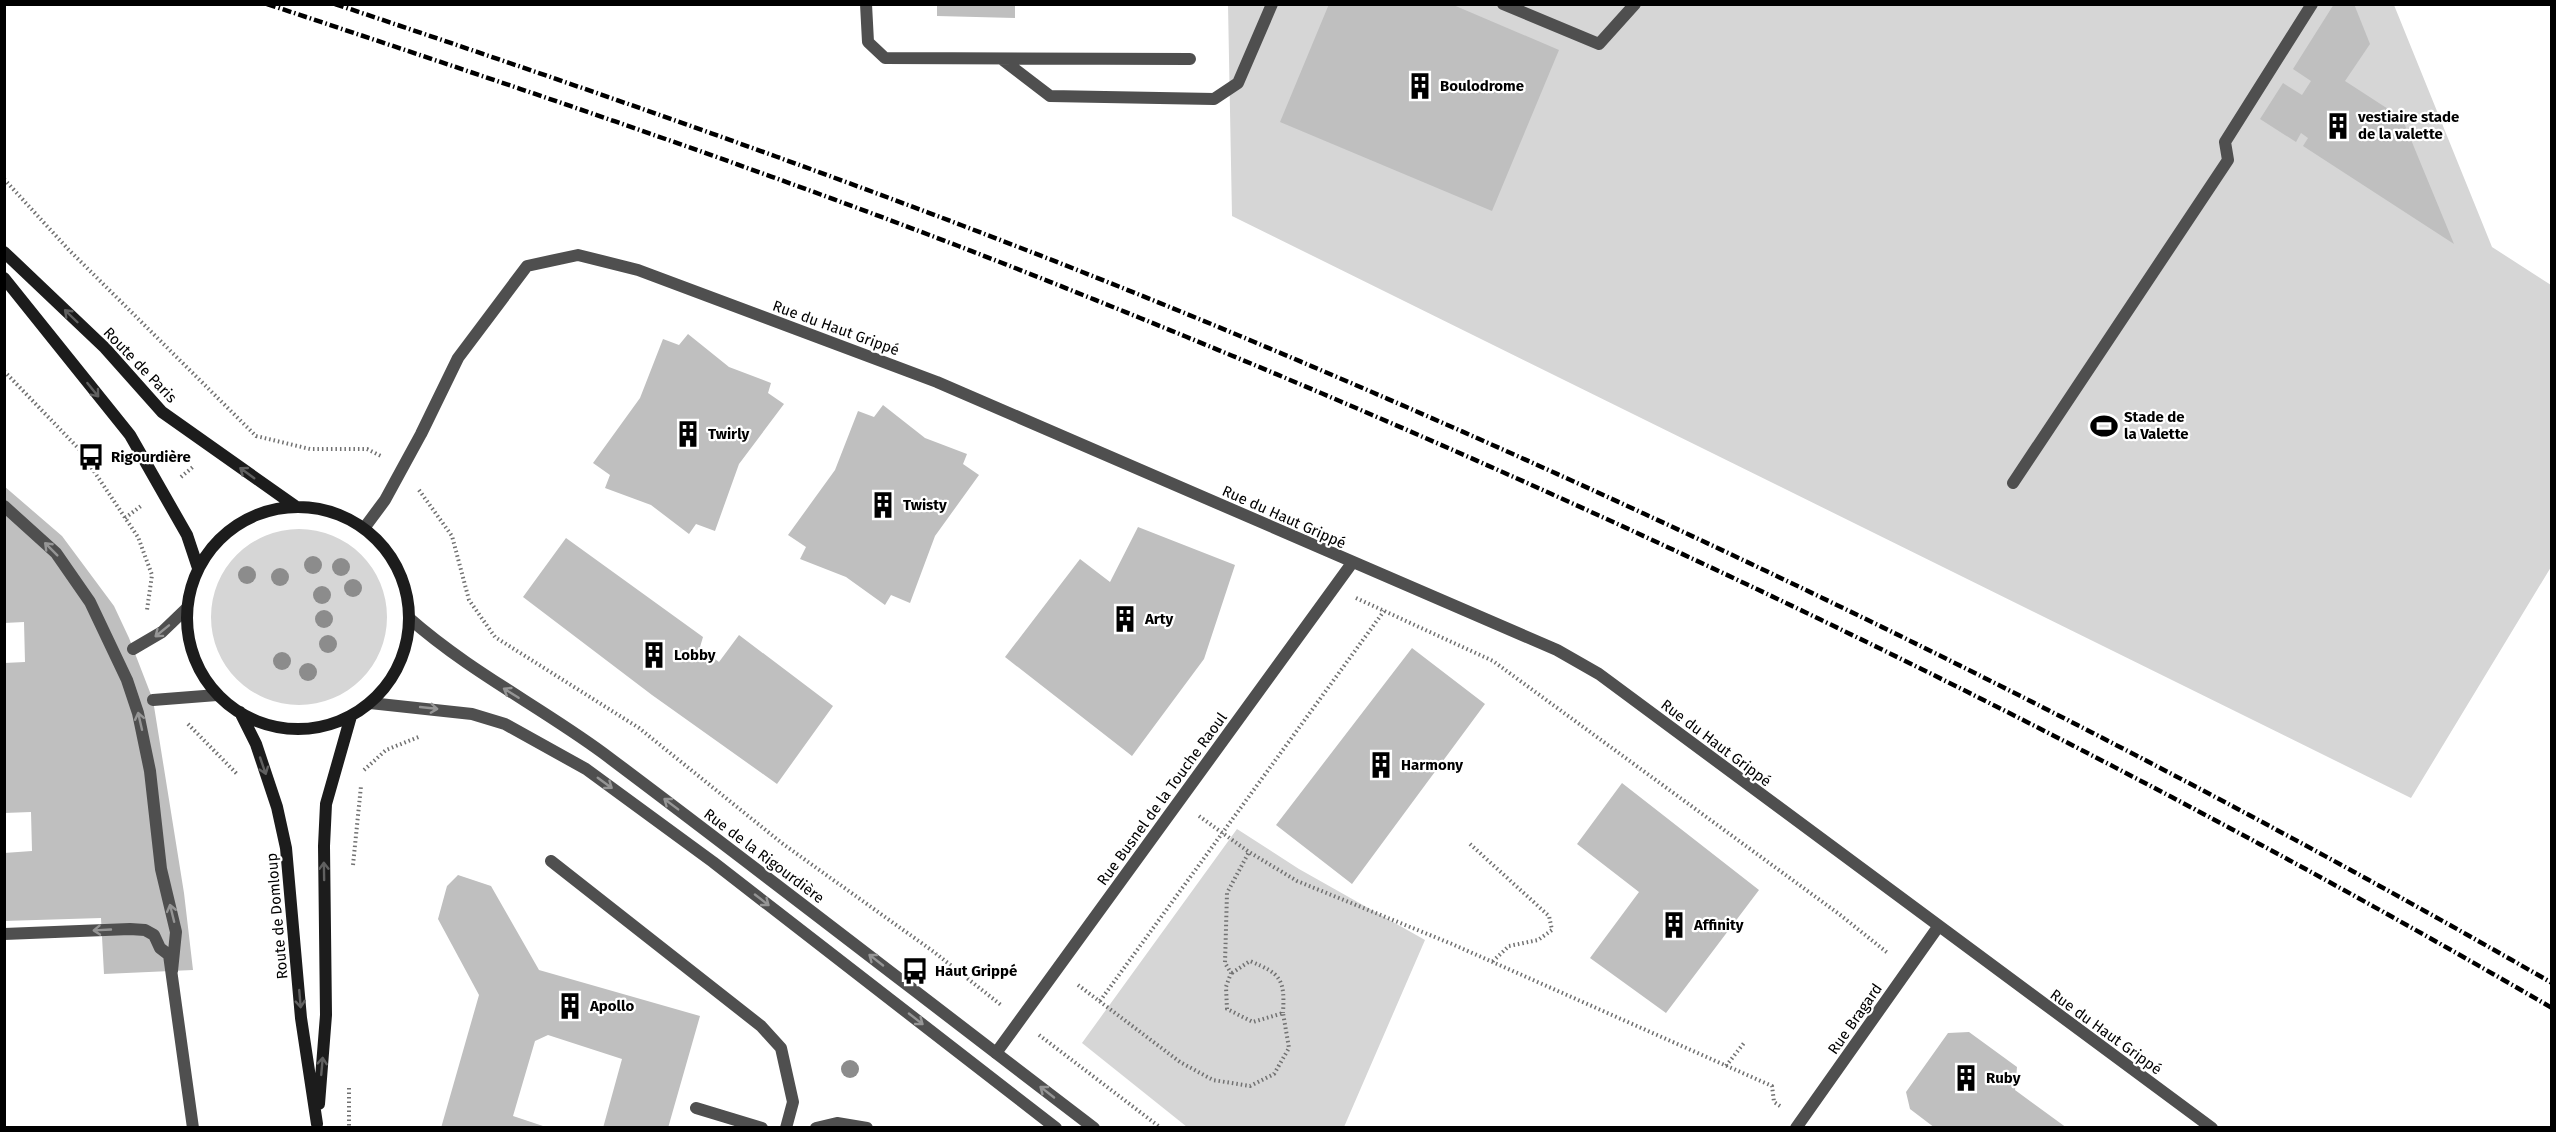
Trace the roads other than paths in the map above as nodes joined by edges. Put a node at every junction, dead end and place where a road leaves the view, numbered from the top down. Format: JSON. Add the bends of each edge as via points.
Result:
{"nodes":[{"id":1,"x":866,"y":4,"type":"edge"},
{"id":2,"x":1272,"y":4,"type":"edge"},
{"id":3,"x":1503,"y":4,"type":"edge"},
{"id":4,"x":1635,"y":4,"type":"edge"},
{"id":5,"x":2312,"y":4,"type":"edge"},
{"id":6,"x":1190,"y":59,"type":"dead end"},
{"id":7,"x":1004,"y":60,"type":"junction"},
{"id":8,"x":4,"y":252,"type":"edge"},
{"id":9,"x":4,"y":278,"type":"edge"},
{"id":10,"x":2013,"y":483,"type":"dead end"},
{"id":11,"x":4,"y":506,"type":"edge"},
{"id":12,"x":295,"y":506,"type":"junction"},
{"id":13,"x":365,"y":527,"type":"junction"},
{"id":14,"x":1352,"y":563,"type":"junction"},
{"id":15,"x":198,"y":568,"type":"junction"},
{"id":16,"x":187,"y":608,"type":"junction"},
{"id":17,"x":409,"y":618,"type":"junction"},
{"id":18,"x":133,"y":649,"type":"dead end"},
{"id":19,"x":217,"y":694,"type":"junction"},
{"id":20,"x":153,"y":700,"type":"dead end"},
{"id":21,"x":370,"y":703,"type":"junction"},
{"id":22,"x":240,"y":712,"type":"junction"},
{"id":23,"x":351,"y":716,"type":"junction"},
{"id":24,"x":551,"y":861,"type":"dead end"},
{"id":25,"x":1938,"y":927,"type":"junction"},
{"id":26,"x":4,"y":934,"type":"edge"},
{"id":27,"x":172,"y":971,"type":"junction"},
{"id":28,"x":996,"y":1053,"type":"junction"},
{"id":29,"x":696,"y":1108,"type":"dead end"},
{"id":30,"x":1799,"y":1123,"type":"edge"},
{"id":31,"x":317,"y":1126,"type":"edge"},
{"id":32,"x":193,"y":1128,"type":"edge"},
{"id":33,"x":762,"y":1128,"type":"edge"},
{"id":34,"x":786,"y":1128,"type":"edge"},
{"id":35,"x":816,"y":1128,"type":"edge"},
{"id":36,"x":867,"y":1128,"type":"edge"},
{"id":37,"x":1056,"y":1128,"type":"edge"},
{"id":38,"x":1094,"y":1128,"type":"edge"},
{"id":39,"x":2212,"y":1128,"type":"edge"}],
"edges":[{"from":1,"to":7,"type":"street","via":[[868,42],[885,58]]},
{"from":2,"to":7,"type":"street","via":[[1238,83],[1214,99],[1050,96]]},
{"from":3,"to":4,"type":"street","via":[[1599,44]]},
{"from":5,"to":10,"type":"street","via":[[2225,142],[2228,160]]},
{"from":6,"to":7,"type":"street"},
{"from":12,"to":8,"type":"main road","name":"Route de Paris","one_way":true,"via":[[162,412],[105,348]]},
{"from":9,"to":15,"type":"main road","one_way":true,"via":[[130,435],[187,535]]},
{"from":27,"to":11,"type":"street","one_way":true,"via":[[176,932],[161,869],[150,771],[127,680],[90,602],[56,553]]},
{"from":12,"to":13,"type":"main road","via":[[339,514]]},
{"from":12,"to":15,"type":"main road","via":[[275,509],[238,524],[222,536]]},
{"from":13,"to":14,"type":"street","name":"Rue du Haut Grippé","via":[[385,500],[458,358],[527,266],[578,255],[638,270],[937,382]]},
{"from":13,"to":17,"type":"main road","via":[[390,555],[400,575]]},
{"from":14,"to":25,"type":"street","name":"Rue du Haut Grippé","via":[[1557,650],[1599,674]]},
{"from":14,"to":28,"type":"street","name":"Rue Busnel de la Touche Raoul"},
{"from":15,"to":16,"type":"main road"},
{"from":16,"to":18,"type":"street","one_way":true,"via":[[162,632]]},
{"from":16,"to":19,"type":"main road","via":[[192,654],[202,676]]},
{"from":17,"to":21,"type":"main road","via":[[405,646],[395,673]]},
{"from":28,"to":17,"type":"street","name":"Rue de la Rigourdière","one_way":true,"via":[[596,748],[477,672]]},
{"from":19,"to":20,"type":"street"},
{"from":19,"to":22,"type":"main road"},
{"from":21,"to":23,"type":"main road"},
{"from":21,"to":37,"type":"street","one_way":true,"via":[[472,714],[505,724],[586,769],[713,862]]},
{"from":22,"to":23,"type":"main road","via":[[275,727],[295,729],[333,724]]},
{"from":22,"to":31,"type":"main road","name":"Route de Domloup","one_way":true,"via":[[256,744],[286,848],[301,1018]]},
{"from":31,"to":23,"type":"main road","name":"Route de Domloup","one_way":true,"via":[[326,1015],[326,804]]},
{"from":24,"to":34,"type":"street","via":[[761,1026],[781,1048],[793,1102]]},
{"from":25,"to":30,"type":"street","name":"Rue Bragard"},
{"from":25,"to":39,"type":"street","name":"Rue du Haut Grippé"},
{"from":27,"to":26,"type":"street","one_way":true,"via":[[169,955],[154,935],[145,930]]},
{"from":27,"to":32,"type":"street"},
{"from":38,"to":28,"type":"street","name":"Rue de la Rigourdière","one_way":true},
{"from":29,"to":33,"type":"street"},
{"from":35,"to":36,"type":"street","via":[[837,1123]]}]}
